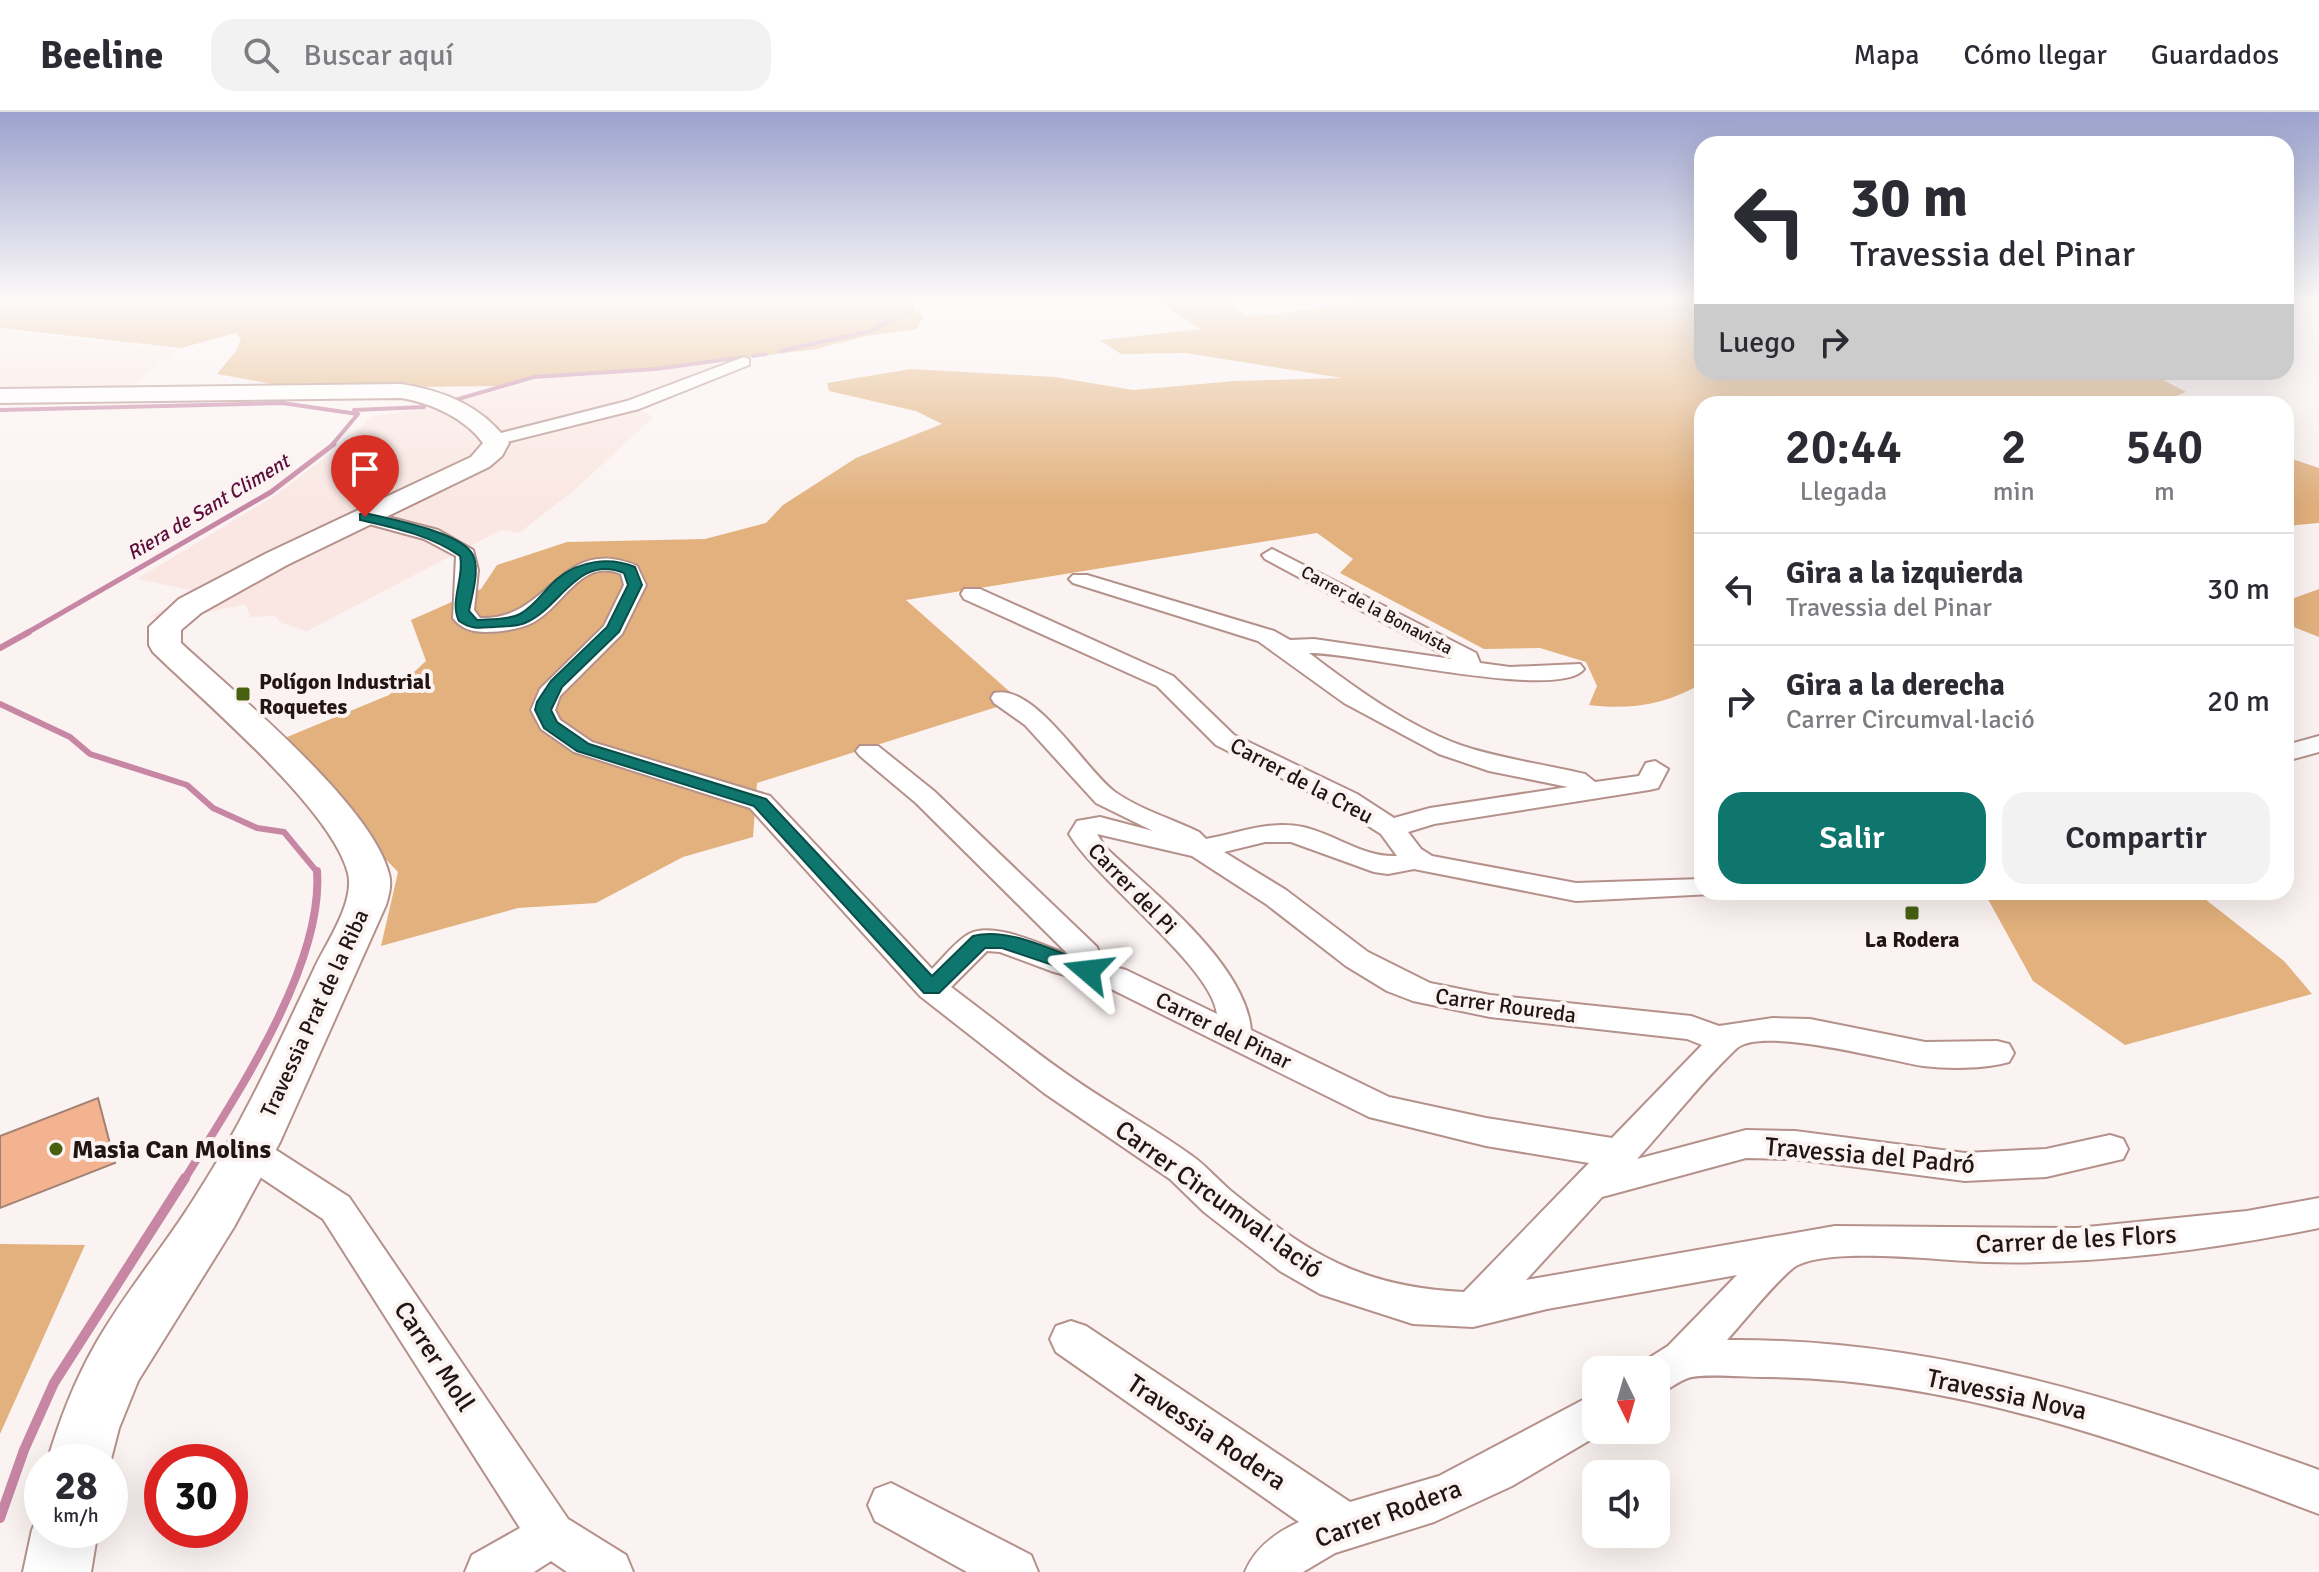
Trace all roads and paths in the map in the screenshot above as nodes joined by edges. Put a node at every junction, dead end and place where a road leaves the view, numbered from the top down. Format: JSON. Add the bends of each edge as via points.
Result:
{"nodes":[{"id":1,"x":727,"y":367,"type":"edge"},
{"id":2,"x":0,"y":396,"type":"edge"},
{"id":3,"x":495,"y":440,"type":"junction"},
{"id":4,"x":365,"y":517,"type":"junction"},
{"id":5,"x":1272,"y":555,"type":"dead end"},
{"id":6,"x":1080,"y":579,"type":"dead end"},
{"id":7,"x":972,"y":594,"type":"dead end"},
{"id":8,"x":1286,"y":647,"type":"junction"},
{"id":9,"x":1461,"y":668,"type":"junction"},
{"id":10,"x":1572,"y":669,"type":"dead end"},
{"id":11,"x":1003,"y":698,"type":"dead end"},
{"id":12,"x":2319,"y":744,"type":"edge"},
{"id":13,"x":869,"y":751,"type":"dead end"},
{"id":14,"x":2294,"y":751,"type":"edge"},
{"id":15,"x":1655,"y":769,"type":"dead end"},
{"id":16,"x":1584,"y":793,"type":"junction"},
{"id":17,"x":1391,"y":828,"type":"junction"},
{"id":18,"x":1200,"y":849,"type":"junction"},
{"id":19,"x":1415,"y":859,"type":"junction"},
{"id":20,"x":1694,"y":888,"type":"edge"},
{"id":21,"x":1088,"y":971,"type":"junction"},
{"id":22,"x":931,"y":988,"type":"junction"},
{"id":23,"x":1235,"y":1034,"type":"junction"},
{"id":24,"x":1717,"y":1038,"type":"junction"},
{"id":25,"x":1997,"y":1053,"type":"dead end"},
{"id":26,"x":2110,"y":1149,"type":"dead end"},
{"id":27,"x":249,"y":1151,"type":"junction"},
{"id":28,"x":1616,"y":1153,"type":"junction"},
{"id":29,"x":1585,"y":1187,"type":"junction"},
{"id":30,"x":2319,"y":1213,"type":"edge"},
{"id":31,"x":1527,"y":1251,"type":"junction"},
{"id":32,"x":1784,"y":1252,"type":"junction"},
{"id":33,"x":1547,"y":1292,"type":"junction"},
{"id":34,"x":1473,"y":1310,"type":"junction"},
{"id":35,"x":1071,"y":1339,"type":"dead end"},
{"id":36,"x":1670,"y":1367,"type":"edge"},
{"id":37,"x":1670,"y":1368,"type":"edge"},
{"id":38,"x":1582,"y":1421,"type":"edge"},
{"id":39,"x":85,"y":1444,"type":"edge"},
{"id":40,"x":2319,"y":1492,"type":"edge"},
{"id":41,"x":891,"y":1505,"type":"dead end"},
{"id":42,"x":1343,"y":1525,"type":"junction"},
{"id":43,"x":552,"y":1535,"type":"junction"},
{"id":44,"x":62,"y":1548,"type":"edge"},
{"id":45,"x":57,"y":1572,"type":"edge"},
{"id":46,"x":489,"y":1572,"type":"edge"},
{"id":47,"x":609,"y":1572,"type":"edge"},
{"id":48,"x":1014,"y":1572,"type":"edge"},
{"id":49,"x":1269,"y":1572,"type":"edge"}],
"edges":[{"from":1,"to":3,"type":"street","via":[[633,405]]},
{"from":2,"to":3,"type":"street","via":[[410,392],[434,399]]},
{"from":3,"to":4,"type":"street","name":"Travessia Prat de la Riba","via":[[493,451],[480,462]]},
{"from":4,"to":22,"type":"street","name":"Carrer Circumval·lació","via":[[412,528],[466,554],[462,611],[474,625],[520,620],[564,580],[592,567],[614,564],[630,570],[635,585],[614,629],[556,684],[545,702],[550,724],[583,747],[741,794],[766,808]]},
{"from":4,"to":27,"type":"street","name":"Travessia Prat de la Riba","via":[[214,592],[165,627],[165,645],[286,763],[354,841],[367,867],[369,885],[358,922]]},
{"from":5,"to":9,"type":"street","name":"Carrer de la Bonavista","via":[[1468,658],[1469,664]]},
{"from":6,"to":8,"type":"street","via":[[1247,629]]},
{"from":7,"to":17,"type":"street","name":"Carrer de la Creu","via":[[1151,672],[1178,691],[1225,740],[1347,800]]},
{"from":8,"to":9,"type":"street","via":[[1314,646]]},
{"from":8,"to":16,"type":"street","via":[[1342,691],[1448,749],[1576,780]]},
{"from":9,"to":10,"type":"street","via":[[1522,675]]},
{"from":11,"to":18,"type":"street","name":"Carrer Roureda","via":[[1034,720],[1105,797],[1189,838]]},
{"from":12,"to":14,"type":"street"},
{"from":13,"to":21,"type":"street","via":[[925,797],[1086,954]]},
{"from":15,"to":16,"type":"street","via":[[1649,782]]},
{"from":16,"to":17,"type":"street","via":[[1430,816]]},
{"from":17,"to":19,"type":"street","name":"Carrer de la Creu"},
{"from":18,"to":19,"type":"street","via":[[1276,832],[1305,836],[1377,864],[1396,866]]},
{"from":18,"to":23,"type":"street","name":"Carrer del Pi","via":[[1100,825],[1087,827],[1083,834],[1094,852],[1206,967],[1233,1008]]},
{"from":18,"to":24,"type":"street","name":"Carrer Roureda","via":[[1276,897],[1357,959],[1424,993],[1490,1006],[1691,1028]]},
{"from":19,"to":20,"type":"street","via":[[1576,892]]},
{"from":21,"to":22,"type":"street","name":"Carrer del Pinar","via":[[1004,942],[980,941]]},
{"from":21,"to":23,"type":"street","name":"Carrer del Pinar","via":[[1115,978]]},
{"from":22,"to":34,"type":"street","name":"Carrer Circumval·lació","via":[[1056,1084],[1183,1169],[1294,1259],[1376,1298],[1413,1307]]},
{"from":23,"to":28,"type":"street","name":"Carrer del Pinar","via":[[1381,1108]]},
{"from":24,"to":25,"type":"street","via":[[1810,1031],[1925,1054]]},
{"from":24,"to":28,"type":"street","via":[[1721,1046]]},
{"from":26,"to":29,"type":"street","name":"Travessia del Padró","via":[[2046,1163],[1965,1167],[1795,1145],[1746,1144]]},
{"from":27,"to":39,"type":"street","name":"Travessia Prat de la Riba","via":[[129,1341],[103,1391]]},
{"from":27,"to":43,"type":"street","name":"Carrer Moll","via":[[336,1208]]},
{"from":28,"to":29,"type":"street"},
{"from":29,"to":31,"type":"street"},
{"from":30,"to":32,"type":"street","name":"Carrer de les Flors","via":[[2247,1227],[2077,1244],[1835,1242]]},
{"from":31,"to":33,"type":"street","via":[[1524,1272]]},
{"from":31,"to":34,"type":"street"},
{"from":32,"to":33,"type":"street","name":"Carrer Circumval·lació"},
{"from":32,"to":36,"type":"street"},
{"from":33,"to":34,"type":"street","name":"Carrer Circumval·lació"},
{"from":35,"to":42,"type":"street","name":"Travessia Rodera"},
{"from":37,"to":40,"type":"street","name":"Travessia Nova","via":[[1823,1360],[1991,1389],[2136,1424]]},
{"from":38,"to":42,"type":"street","name":"Carrer Rodera","via":[[1432,1502]]},
{"from":41,"to":48,"type":"street"},
{"from":42,"to":49,"type":"street","name":"Carrer Rodera","via":[[1288,1552]]},
{"from":43,"to":46,"type":"street"},
{"from":43,"to":47,"type":"street","name":"Carrer Moll"},
{"from":44,"to":45,"type":"street"}]}
